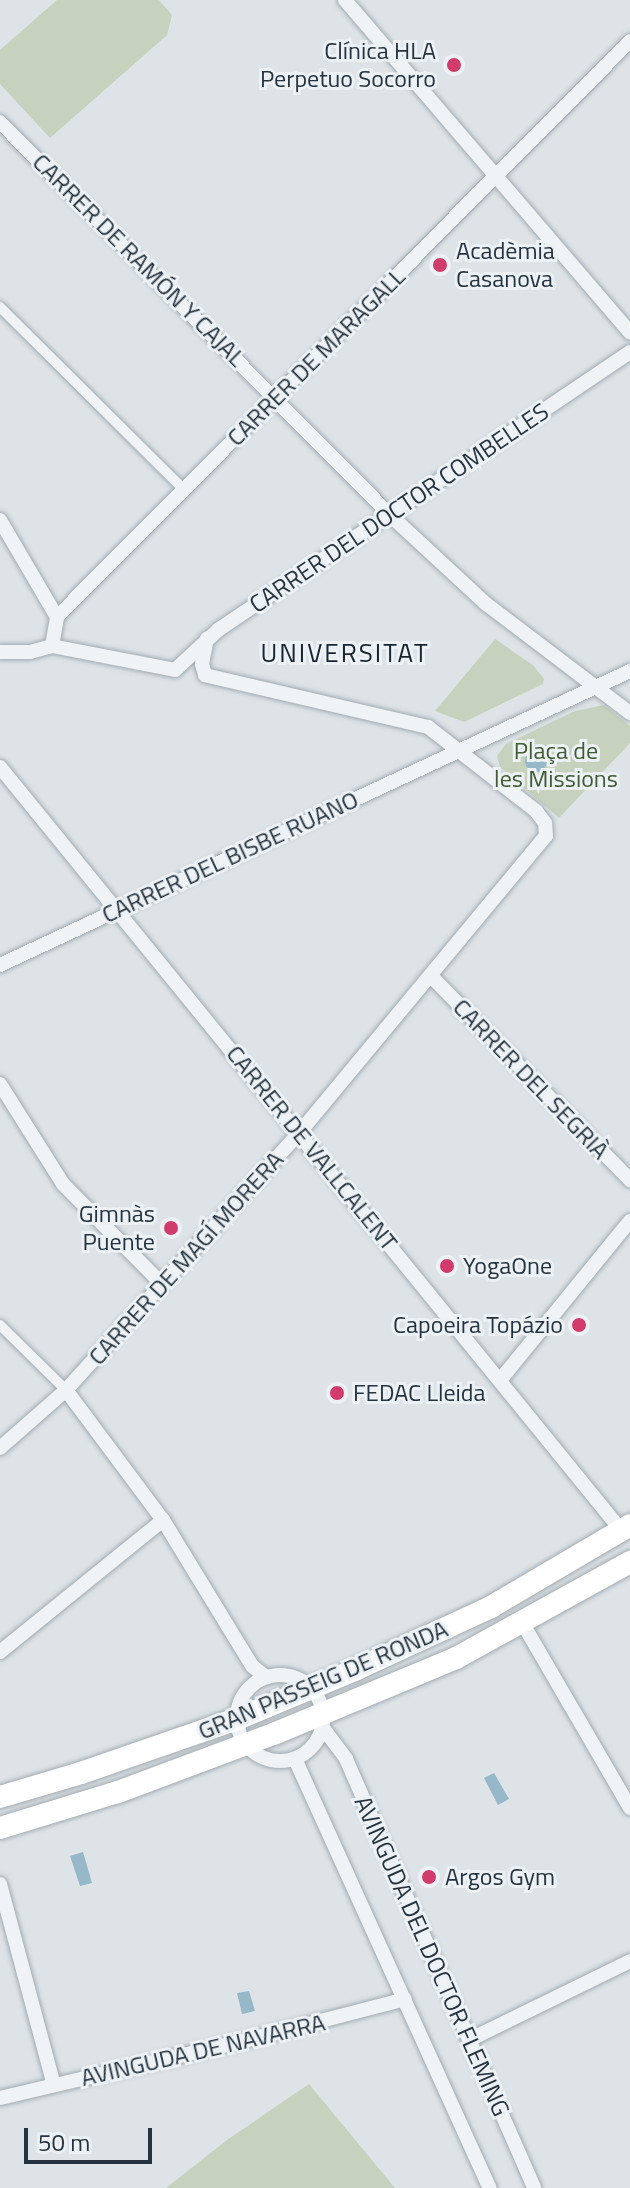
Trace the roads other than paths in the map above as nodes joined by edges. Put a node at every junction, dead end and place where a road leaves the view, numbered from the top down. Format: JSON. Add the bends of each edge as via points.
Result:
{"nodes":[{"id":1,"x":345,"y":0,"type":"edge"},
{"id":2,"x":630,"y":41,"type":"edge"},
{"id":3,"x":0,"y":122,"type":"edge"},
{"id":4,"x":493,"y":177,"type":"junction"},
{"id":5,"x":0,"y":307,"type":"edge"},
{"id":6,"x":630,"y":333,"type":"edge"},
{"id":7,"x":630,"y":352,"type":"edge"},
{"id":8,"x":277,"y":399,"type":"junction"},
{"id":9,"x":183,"y":489,"type":"junction"},
{"id":10,"x":390,"y":515,"type":"junction"},
{"id":11,"x":0,"y":520,"type":"edge"},
{"id":12,"x":57,"y":617,"type":"junction"},
{"id":13,"x":207,"y":638,"type":"junction"},
{"id":14,"x":52,"y":646,"type":"junction"},
{"id":15,"x":0,"y":652,"type":"edge"},
{"id":16,"x":630,"y":671,"type":"edge"},
{"id":17,"x":598,"y":686,"type":"junction"},
{"id":18,"x":630,"y":713,"type":"edge"},
{"id":19,"x":459,"y":749,"type":"junction"},
{"id":20,"x":0,"y":767,"type":"edge"},
{"id":21,"x":116,"y":911,"type":"junction"},
{"id":22,"x":0,"y":965,"type":"edge"},
{"id":23,"x":432,"y":977,"type":"junction"},
{"id":24,"x":0,"y":1084,"type":"edge"},
{"id":25,"x":300,"y":1132,"type":"junction"},
{"id":26,"x":630,"y":1180,"type":"edge"},
{"id":27,"x":630,"y":1221,"type":"edge"},
{"id":28,"x":162,"y":1284,"type":"junction"},
{"id":29,"x":0,"y":1325,"type":"edge"},
{"id":30,"x":501,"y":1379,"type":"junction"},
{"id":31,"x":66,"y":1390,"type":"junction"},
{"id":32,"x":0,"y":1448,"type":"edge"},
{"id":33,"x":163,"y":1520,"type":"junction"},
{"id":34,"x":626,"y":1528,"type":"edge"},
{"id":35,"x":630,"y":1562,"type":"edge"},
{"id":36,"x":523,"y":1624,"type":"junction"},
{"id":37,"x":0,"y":1652,"type":"edge"},
{"id":38,"x":252,"y":1666,"type":"junction"},
{"id":39,"x":266,"y":1677,"type":"junction"},
{"id":40,"x":251,"y":1685,"type":"junction"},
{"id":41,"x":313,"y":1688,"type":"junction"},
{"id":42,"x":237,"y":1719,"type":"junction"},
{"id":43,"x":323,"y":1719,"type":"junction"},
{"id":44,"x":244,"y":1742,"type":"junction"},
{"id":45,"x":295,"y":1759,"type":"junction"},
{"id":46,"x":1,"y":1793,"type":"edge"},
{"id":47,"x":630,"y":1808,"type":"edge"},
{"id":48,"x":0,"y":1828,"type":"edge"},
{"id":49,"x":0,"y":1884,"type":"edge"},
{"id":50,"x":630,"y":1961,"type":"edge"},
{"id":51,"x":405,"y":1999,"type":"junction"},
{"id":52,"x":469,"y":2040,"type":"junction"},
{"id":53,"x":54,"y":2085,"type":"junction"},
{"id":54,"x":0,"y":2098,"type":"edge"},
{"id":55,"x":490,"y":2188,"type":"edge"},
{"id":56,"x":534,"y":2188,"type":"edge"}],
"edges":[{"from":1,"to":4,"type":"street"},
{"from":2,"to":4,"type":"street","name":"CARRER DE MARAGALL"},
{"from":3,"to":8,"type":"street","name":"CARRER DE RAMÓN Y CAJAL"},
{"from":4,"to":6,"type":"street"},
{"from":4,"to":8,"type":"street","name":"CARRER DE MARAGALL"},
{"from":5,"to":9,"type":"street"},
{"from":7,"to":10,"type":"street","name":"CARRER DEL DOCTOR COMBELLES"},
{"from":8,"to":9,"type":"street","name":"CARRER DE MARAGALL"},
{"from":8,"to":10,"type":"street","name":"CARRER DE RAMÓN Y CAJAL"},
{"from":9,"to":12,"type":"street","name":"CARRER DE MARAGALL"},
{"from":10,"to":13,"type":"street","name":"CARRER DEL DOCTOR COMBELLES"},
{"from":10,"to":17,"type":"street","name":"CARRER DE RAMÓN Y CAJAL","via":[[485,603]]},
{"from":11,"to":12,"type":"street"},
{"from":12,"to":14,"type":"street"},
{"from":13,"to":14,"type":"street","name":"CARRER DEL DOCTOR COMBELLES","via":[[175,670]]},
{"from":13,"to":19,"type":"street","via":[[205,675],[428,727]]},
{"from":14,"to":15,"type":"street"},
{"from":16,"to":17,"type":"street"},
{"from":17,"to":18,"type":"street","name":"CARRER DE RAMÓN Y CAJAL"},
{"from":17,"to":19,"type":"street"},
{"from":19,"to":21,"type":"street","name":"CARRER DEL BISBE RUANO"},
{"from":19,"to":23,"type":"street","name":"CARRER DE MAGÍ MORERA","via":[[542,817],[546,836]]},
{"from":20,"to":21,"type":"street","name":"CARRER DE VALLCALENT"},
{"from":21,"to":22,"type":"street","name":"CARRER DEL BISBE RUANO"},
{"from":21,"to":25,"type":"street","name":"CARRER DE VALLCALENT"},
{"from":23,"to":25,"type":"street","name":"CARRER DE MAGÍ MORERA"},
{"from":23,"to":26,"type":"street","name":"CARRER DEL SEGRIÀ"},
{"from":24,"to":28,"type":"street","via":[[63,1184]]},
{"from":25,"to":28,"type":"street","name":"CARRER DE MAGÍ MORERA"},
{"from":25,"to":30,"type":"street","name":"CARRER DE VALLCALENT"},
{"from":27,"to":30,"type":"street"},
{"from":28,"to":31,"type":"street","name":"CARRER DE MAGÍ MORERA"},
{"from":29,"to":31,"type":"street"},
{"from":30,"to":34,"type":"street","name":"CARRER DE VALLCALENT"},
{"from":31,"to":32,"type":"street","name":"CARRER DE MAGÍ MORERA"},
{"from":31,"to":33,"type":"street"},
{"from":33,"to":37,"type":"street"},
{"from":33,"to":38,"type":"street"},
{"from":34,"to":41,"type":"main road","name":"GRAN PASSEIG DE RONDA","via":[[491,1607]]},
{"from":35,"to":36,"type":"main road","name":"GRAN PASSEIG DE RONDA"},
{"from":36,"to":43,"type":"main road","name":"GRAN PASSEIG DE RONDA"},
{"from":36,"to":47,"type":"street"},
{"from":38,"to":39,"type":"street"},
{"from":38,"to":40,"type":"street"},
{"from":39,"to":40,"type":"street"},
{"from":39,"to":41,"type":"street","via":[[286,1674]]},
{"from":40,"to":42,"type":"street","via":[[240,1701]]},
{"from":41,"to":42,"type":"main road","name":"GRAN PASSEIG DE RONDA"},
{"from":41,"to":43,"type":"street","name":"AVINGUDA DEL DOCTOR FLEMING"},
{"from":42,"to":44,"type":"street"},
{"from":42,"to":46,"type":"main road","name":"GRAN PASSEIG DE RONDA"},
{"from":43,"to":44,"type":"main road","name":"GRAN PASSEIG DE RONDA"},
{"from":43,"to":45,"type":"street","via":[[317,1742]]},
{"from":43,"to":52,"type":"street","name":"AVINGUDA DEL DOCTOR FLEMING","via":[[344,1755]]},
{"from":44,"to":45,"type":"street","via":[[267,1759]]},
{"from":44,"to":48,"type":"main road","name":"GRAN PASSEIG DE RONDA","via":[[118,1792]]},
{"from":45,"to":51,"type":"street","name":"AVINGUDA DEL DOCTOR FLEMING"},
{"from":49,"to":53,"type":"street"},
{"from":50,"to":52,"type":"street"},
{"from":51,"to":53,"type":"street","name":"AVINGUDA DE NAVARRA"},
{"from":51,"to":55,"type":"street","name":"AVINGUDA DEL DOCTOR FLEMING"},
{"from":52,"to":56,"type":"street","name":"AVINGUDA DEL DOCTOR FLEMING"},
{"from":53,"to":54,"type":"street","name":"AVINGUDA DE NAVARRA"}]}
